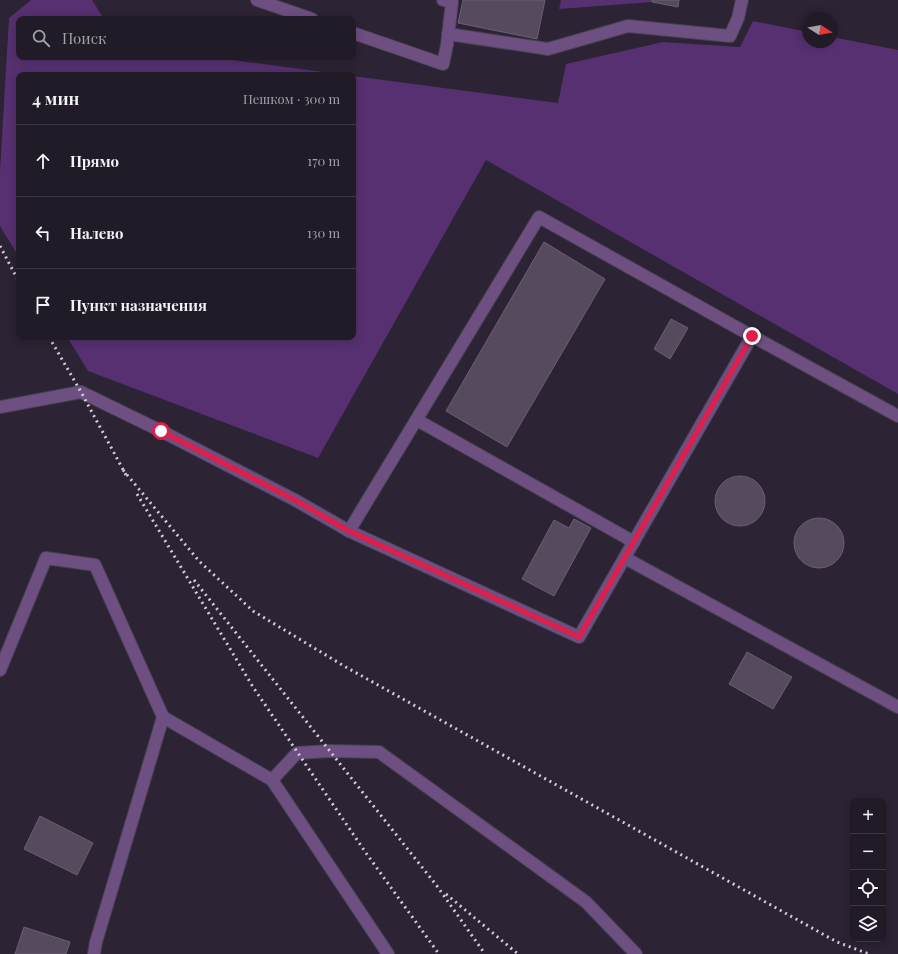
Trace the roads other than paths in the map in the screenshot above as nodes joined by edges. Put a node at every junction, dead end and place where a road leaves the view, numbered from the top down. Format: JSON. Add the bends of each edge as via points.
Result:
{"nodes":[{"id":1,"x":257,"y":0,"type":"edge"},
{"id":2,"x":742,"y":0,"type":"edge"},
{"id":3,"x":449,"y":1,"type":"edge"},
{"id":4,"x":303,"y":16,"type":"edge"},
{"id":5,"x":356,"y":34,"type":"edge"},
{"id":6,"x":448,"y":34,"type":"junction"},
{"id":7,"x":752,"y":336,"type":"junction"},
{"id":8,"x":0,"y":407,"type":"edge"},
{"id":9,"x":898,"y":416,"type":"edge"},
{"id":10,"x":417,"y":420,"type":"junction"},
{"id":11,"x":349,"y":531,"type":"junction"},
{"id":12,"x":634,"y":542,"type":"junction"},
{"id":13,"x":625,"y":558,"type":"junction"},
{"id":14,"x":0,"y":670,"type":"edge"},
{"id":15,"x":898,"y":707,"type":"edge"},
{"id":16,"x":164,"y":717,"type":"junction"},
{"id":17,"x":272,"y":780,"type":"junction"},
{"id":18,"x":94,"y":954,"type":"edge"},
{"id":19,"x":388,"y":954,"type":"edge"},
{"id":20,"x":636,"y":954,"type":"edge"}],
"edges":[{"from":1,"to":4,"type":"lane"},
{"from":2,"to":6,"type":"lane","via":[[730,36],[628,26],[548,49]]},
{"from":3,"to":6,"type":"lane"},
{"from":5,"to":6,"type":"lane","via":[[443,64]]},
{"from":7,"to":9,"type":"lane"},
{"from":7,"to":10,"type":"lane","via":[[539,217]]},
{"from":7,"to":12,"type":"lane"},
{"from":8,"to":11,"type":"lane","via":[[81,392],[281,493]]},
{"from":10,"to":11,"type":"lane"},
{"from":10,"to":12,"type":"lane"},
{"from":11,"to":13,"type":"lane","via":[[579,637]]},
{"from":12,"to":13,"type":"lane"},
{"from":13,"to":15,"type":"lane"},
{"from":14,"to":16,"type":"lane","via":[[46,558],[95,565]]},
{"from":16,"to":17,"type":"lane"},
{"from":16,"to":18,"type":"lane"},
{"from":17,"to":19,"type":"lane"},
{"from":17,"to":20,"type":"lane","via":[[297,753],[378,752],[586,902]]}]}
